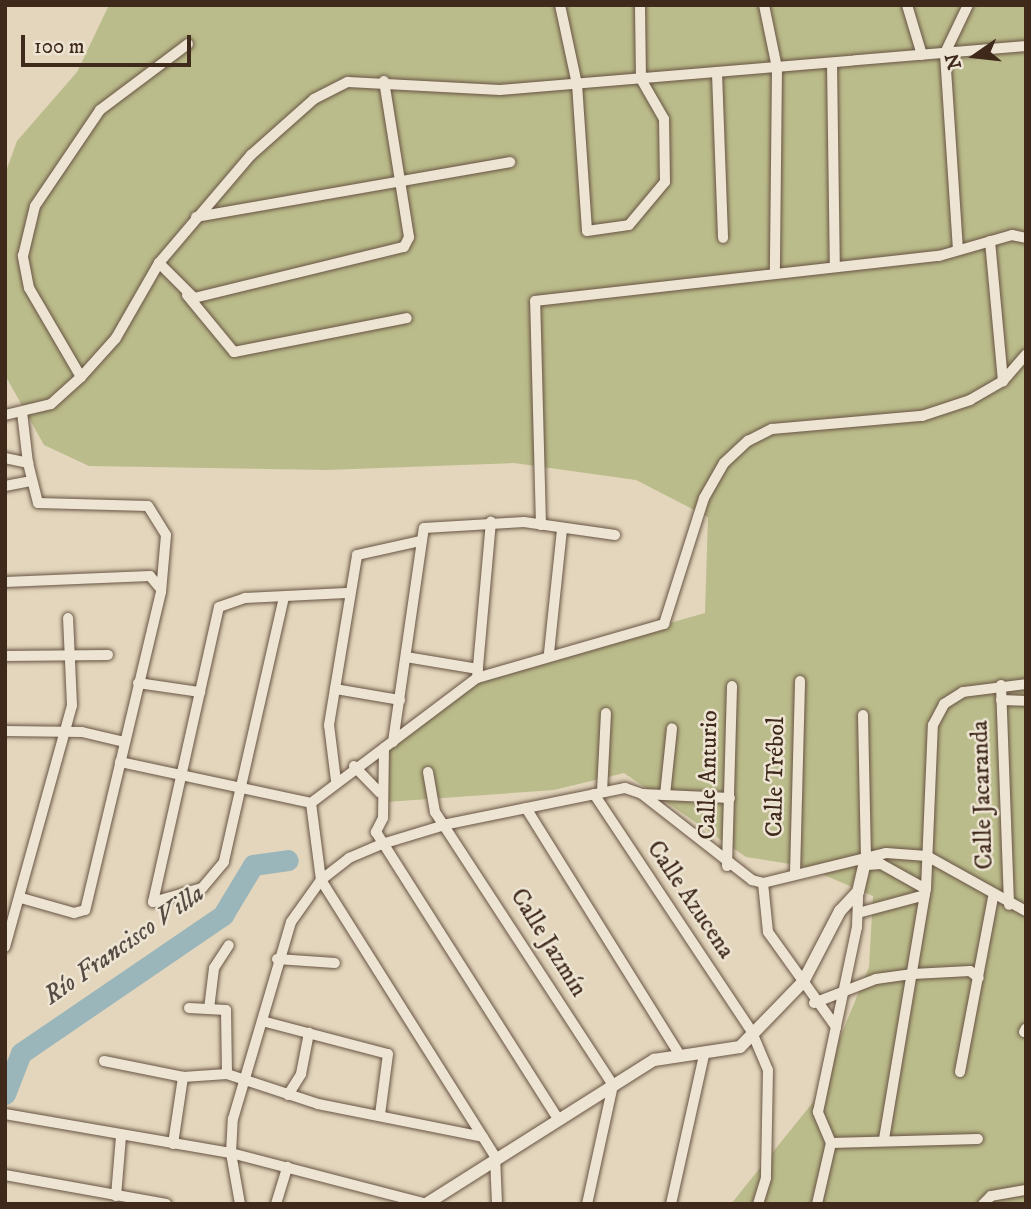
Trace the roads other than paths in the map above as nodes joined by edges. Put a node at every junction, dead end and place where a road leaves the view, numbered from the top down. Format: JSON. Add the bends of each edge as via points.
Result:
{"nodes":[{"id":1,"x":559,"y":5,"type":"edge"},
{"id":2,"x":764,"y":5,"type":"edge"},
{"id":3,"x":907,"y":5,"type":"edge"},
{"id":4,"x":967,"y":5,"type":"edge"},
{"id":5,"x":640,"y":6,"type":"edge"},
{"id":6,"x":188,"y":44,"type":"dead end"},
{"id":7,"x":1026,"y":46,"type":"edge"},
{"id":8,"x":945,"y":53,"type":"junction"},
{"id":9,"x":922,"y":55,"type":"junction"},
{"id":10,"x":832,"y":64,"type":"junction"},
{"id":11,"x":777,"y":68,"type":"junction"},
{"id":12,"x":717,"y":73,"type":"junction"},
{"id":13,"x":641,"y":79,"type":"junction"},
{"id":14,"x":384,"y":81,"type":"junction"},
{"id":15,"x":577,"y":84,"type":"junction"},
{"id":16,"x":510,"y":162,"type":"dead end"},
{"id":17,"x":399,"y":178,"type":"junction"},
{"id":18,"x":196,"y":217,"type":"junction"},
{"id":19,"x":723,"y":238,"type":"dead end"},
{"id":20,"x":1026,"y":238,"type":"edge"},
{"id":21,"x":990,"y":241,"type":"junction"},
{"id":22,"x":958,"y":250,"type":"junction"},
{"id":23,"x":159,"y":263,"type":"junction"},
{"id":24,"x":835,"y":267,"type":"junction"},
{"id":25,"x":775,"y":274,"type":"junction"},
{"id":26,"x":187,"y":295,"type":"junction"},
{"id":27,"x":408,"y":318,"type":"dead end"},
{"id":28,"x":1026,"y":355,"type":"edge"},
{"id":29,"x":81,"y":377,"type":"junction"},
{"id":30,"x":1003,"y":381,"type":"junction"},
{"id":31,"x":22,"y":412,"type":"junction"},
{"id":32,"x":5,"y":415,"type":"edge"},
{"id":33,"x":5,"y":458,"type":"edge"},
{"id":34,"x":28,"y":463,"type":"junction"},
{"id":35,"x":32,"y":481,"type":"junction"},
{"id":36,"x":5,"y":486,"type":"edge"},
{"id":37,"x":491,"y":522,"type":"junction"},
{"id":38,"x":541,"y":525,"type":"junction"},
{"id":39,"x":562,"y":530,"type":"junction"},
{"id":40,"x":615,"y":535,"type":"dead end"},
{"id":41,"x":420,"y":541,"type":"junction"},
{"id":42,"x":5,"y":582,"type":"edge"},
{"id":43,"x":160,"y":592,"type":"junction"},
{"id":44,"x":346,"y":593,"type":"junction"},
{"id":45,"x":284,"y":597,"type":"junction"},
{"id":46,"x":68,"y":618,"type":"dead end"},
{"id":47,"x":549,"y":653,"type":"junction"},
{"id":48,"x":74,"y":654,"type":"junction"},
{"id":49,"x":108,"y":655,"type":"dead end"},
{"id":50,"x":5,"y":656,"type":"edge"},
{"id":51,"x":406,"y":657,"type":"junction"},
{"id":52,"x":477,"y":673,"type":"junction"},
{"id":53,"x":800,"y":681,"type":"dead end"},
{"id":54,"x":138,"y":683,"type":"junction"},
{"id":55,"x":1026,"y":684,"type":"edge"},
{"id":56,"x":1001,"y":685,"type":"junction"},
{"id":57,"x":732,"y":686,"type":"dead end"},
{"id":58,"x":335,"y":689,"type":"junction"},
{"id":59,"x":200,"y":692,"type":"junction"},
{"id":60,"x":400,"y":700,"type":"junction"},
{"id":61,"x":1002,"y":700,"type":"junction"},
{"id":62,"x":1026,"y":701,"type":"edge"},
{"id":63,"x":606,"y":713,"type":"dead end"},
{"id":64,"x":863,"y":715,"type":"dead end"},
{"id":65,"x":672,"y":729,"type":"dead end"},
{"id":66,"x":5,"y":731,"type":"edge"},
{"id":67,"x":66,"y":731,"type":"junction"},
{"id":68,"x":124,"y":742,"type":"junction"},
{"id":69,"x":388,"y":745,"type":"junction"},
{"id":70,"x":120,"y":762,"type":"junction"},
{"id":71,"x":354,"y":766,"type":"junction"},
{"id":72,"x":428,"y":772,"type":"dead end"},
{"id":73,"x":182,"y":775,"type":"junction"},
{"id":74,"x":335,"y":781,"type":"junction"},
{"id":75,"x":246,"y":788,"type":"junction"},
{"id":76,"x":380,"y":793,"type":"junction"},
{"id":77,"x":598,"y":793,"type":"junction"},
{"id":78,"x":642,"y":794,"type":"junction"},
{"id":79,"x":665,"y":795,"type":"junction"},
{"id":80,"x":730,"y":798,"type":"junction"},
{"id":81,"x":311,"y":803,"type":"junction"},
{"id":82,"x":526,"y":808,"type":"junction"},
{"id":83,"x":447,"y":824,"type":"junction"},
{"id":84,"x":382,"y":844,"type":"junction"},
{"id":85,"x":927,"y":856,"type":"junction"},
{"id":86,"x":866,"y":861,"type":"junction"},
{"id":87,"x":727,"y":866,"type":"junction"},
{"id":88,"x":795,"y":874,"type":"junction"},
{"id":89,"x":321,"y":880,"type":"junction"},
{"id":90,"x":764,"y":883,"type":"junction"},
{"id":91,"x":858,"y":892,"type":"junction"},
{"id":92,"x":925,"y":892,"type":"junction"},
{"id":93,"x":21,"y":898,"type":"junction"},
{"id":94,"x":993,"y":898,"type":"junction"},
{"id":95,"x":1009,"y":905,"type":"junction"},
{"id":96,"x":1026,"y":911,"type":"edge"},
{"id":97,"x":858,"y":913,"type":"junction"},
{"id":98,"x":229,"y":945,"type":"dead end"},
{"id":99,"x":5,"y":947,"type":"edge"},
{"id":100,"x":277,"y":959,"type":"junction"},
{"id":101,"x":335,"y":963,"type":"dead end"},
{"id":102,"x":913,"y":974,"type":"junction"},
{"id":103,"x":979,"y":978,"type":"junction"},
{"id":104,"x":803,"y":982,"type":"junction"},
{"id":105,"x":844,"y":990,"type":"junction"},
{"id":106,"x":814,"y":1003,"type":"junction"},
{"id":107,"x":189,"y":1008,"type":"dead end"},
{"id":108,"x":209,"y":1009,"type":"junction"},
{"id":109,"x":262,"y":1021,"type":"junction"},
{"id":110,"x":836,"y":1027,"type":"junction"},
{"id":111,"x":751,"y":1030,"type":"junction"},
{"id":112,"x":309,"y":1033,"type":"junction"},
{"id":113,"x":678,"y":1052,"type":"junction"},
{"id":114,"x":704,"y":1055,"type":"junction"},
{"id":115,"x":104,"y":1061,"type":"dead end"},
{"id":116,"x":960,"y":1072,"type":"dead end"},
{"id":117,"x":227,"y":1074,"type":"junction"},
{"id":118,"x":183,"y":1077,"type":"junction"},
{"id":119,"x":243,"y":1078,"type":"junction"},
{"id":120,"x":613,"y":1085,"type":"junction"},
{"id":121,"x":288,"y":1095,"type":"junction"},
{"id":122,"x":5,"y":1114,"type":"edge"},
{"id":123,"x":380,"y":1115,"type":"junction"},
{"id":124,"x":558,"y":1119,"type":"junction"},
{"id":125,"x":121,"y":1136,"type":"junction"},
{"id":126,"x":483,"y":1137,"type":"junction"},
{"id":127,"x":884,"y":1139,"type":"junction"},
{"id":128,"x":978,"y":1139,"type":"dead end"},
{"id":129,"x":831,"y":1143,"type":"junction"},
{"id":130,"x":173,"y":1144,"type":"junction"},
{"id":131,"x":231,"y":1153,"type":"junction"},
{"id":132,"x":495,"y":1156,"type":"junction"},
{"id":133,"x":287,"y":1167,"type":"junction"},
{"id":134,"x":5,"y":1175,"type":"edge"},
{"id":135,"x":1026,"y":1190,"type":"edge"},
{"id":136,"x":116,"y":1196,"type":"junction"},
{"id":137,"x":166,"y":1204,"type":"edge"},
{"id":138,"x":240,"y":1204,"type":"edge"},
{"id":139,"x":276,"y":1204,"type":"edge"},
{"id":140,"x":426,"y":1204,"type":"edge"},
{"id":141,"x":497,"y":1204,"type":"edge"},
{"id":142,"x":587,"y":1204,"type":"edge"},
{"id":143,"x":671,"y":1204,"type":"edge"},
{"id":144,"x":758,"y":1204,"type":"edge"},
{"id":145,"x":817,"y":1204,"type":"edge"},
{"id":146,"x":983,"y":1204,"type":"edge"}],
"edges":[{"from":1,"to":15,"type":"street"},
{"from":2,"to":11,"type":"street"},
{"from":3,"to":9,"type":"street"},
{"from":4,"to":8,"type":"street"},
{"from":5,"to":13,"type":"street"},
{"from":6,"to":29,"type":"street","via":[[100,110],[35,206],[23,256],[29,288]]},
{"from":7,"to":8,"type":"street"},
{"from":8,"to":9,"type":"street"},
{"from":8,"to":22,"type":"street"},
{"from":9,"to":10,"type":"street"},
{"from":10,"to":11,"type":"street"},
{"from":10,"to":24,"type":"street"},
{"from":11,"to":12,"type":"street"},
{"from":11,"to":25,"type":"street"},
{"from":12,"to":13,"type":"street"},
{"from":12,"to":19,"type":"street"},
{"from":13,"to":15,"type":"street"},
{"from":13,"to":15,"type":"street","via":[[664,119],[665,182],[629,225],[587,231]]},
{"from":14,"to":15,"type":"street","via":[[500,90]]},
{"from":14,"to":17,"type":"street"},
{"from":14,"to":18,"type":"street","via":[[348,82],[314,99],[251,155]]},
{"from":16,"to":17,"type":"street"},
{"from":17,"to":18,"type":"street"},
{"from":17,"to":26,"type":"street","via":[[409,237],[404,247]]},
{"from":18,"to":23,"type":"street"},
{"from":20,"to":21,"type":"street"},
{"from":21,"to":22,"type":"street"},
{"from":21,"to":30,"type":"street"},
{"from":22,"to":24,"type":"street"},
{"from":23,"to":26,"type":"street"},
{"from":23,"to":29,"type":"street","via":[[116,338]]},
{"from":24,"to":25,"type":"street"},
{"from":25,"to":38,"type":"street","via":[[535,301]]},
{"from":26,"to":27,"type":"street","via":[[234,352]]},
{"from":28,"to":30,"type":"street"},
{"from":29,"to":31,"type":"street","via":[[51,404]]},
{"from":30,"to":47,"type":"street","via":[[922,416],[772,429],[748,441],[724,463],[704,498],[664,624]]},
{"from":31,"to":32,"type":"street"},
{"from":31,"to":34,"type":"street"},
{"from":33,"to":34,"type":"street"},
{"from":34,"to":35,"type":"street"},
{"from":35,"to":36,"type":"street"},
{"from":35,"to":43,"type":"street","via":[[38,503],[148,506],[166,535]]},
{"from":37,"to":38,"type":"street"},
{"from":37,"to":41,"type":"street","via":[[433,524]]},
{"from":37,"to":52,"type":"street"},
{"from":38,"to":39,"type":"street"},
{"from":39,"to":40,"type":"street"},
{"from":39,"to":47,"type":"street"},
{"from":41,"to":44,"type":"street","via":[[357,555]]},
{"from":41,"to":51,"type":"street"},
{"from":42,"to":43,"type":"street","via":[[150,576]]},
{"from":43,"to":54,"type":"street"},
{"from":44,"to":45,"type":"street"},
{"from":44,"to":58,"type":"street"},
{"from":45,"to":59,"type":"street","via":[[219,607]]},
{"from":45,"to":75,"type":"street"},
{"from":46,"to":48,"type":"street"},
{"from":47,"to":52,"type":"street"},
{"from":48,"to":49,"type":"street"},
{"from":48,"to":50,"type":"street"},
{"from":48,"to":67,"type":"street"},
{"from":51,"to":52,"type":"street"},
{"from":51,"to":60,"type":"street"},
{"from":52,"to":69,"type":"street"},
{"from":53,"to":88,"type":"street","name":"Calle Trébol"},
{"from":54,"to":59,"type":"street"},
{"from":54,"to":68,"type":"street"},
{"from":55,"to":56,"type":"street"},
{"from":56,"to":61,"type":"street","name":"Calle Jacaranda"},
{"from":56,"to":85,"type":"street","via":[[963,692],[944,704],[933,725]]},
{"from":57,"to":80,"type":"street","name":"Calle Anturio"},
{"from":58,"to":60,"type":"street"},
{"from":58,"to":74,"type":"street","via":[[328,751]]},
{"from":59,"to":73,"type":"street"},
{"from":60,"to":69,"type":"street"},
{"from":61,"to":62,"type":"street"},
{"from":61,"to":95,"type":"street","name":"Calle Jacaranda"},
{"from":63,"to":77,"type":"street"},
{"from":64,"to":86,"type":"street"},
{"from":65,"to":79,"type":"street"},
{"from":66,"to":67,"type":"street"},
{"from":67,"to":68,"type":"street"},
{"from":67,"to":93,"type":"street"},
{"from":68,"to":70,"type":"street"},
{"from":69,"to":71,"type":"street"},
{"from":69,"to":76,"type":"street"},
{"from":70,"to":73,"type":"street"},
{"from":70,"to":93,"type":"street","via":[[85,910],[74,913]]},
{"from":71,"to":74,"type":"street"},
{"from":71,"to":76,"type":"street"},
{"from":72,"to":83,"type":"street","name":"Calle Jazmín","via":[[435,812]]},
{"from":73,"to":75,"type":"street"},
{"from":73,"to":75,"type":"street","via":[[153,902],[202,888],[224,862]]},
{"from":74,"to":81,"type":"street"},
{"from":75,"to":81,"type":"street"},
{"from":76,"to":84,"type":"street","via":[[383,818],[376,832]]},
{"from":77,"to":78,"type":"street","via":[[625,788]]},
{"from":77,"to":82,"type":"street"},
{"from":77,"to":111,"type":"street","name":"Calle Azucena"},
{"from":78,"to":79,"type":"street"},
{"from":78,"to":87,"type":"street"},
{"from":79,"to":80,"type":"street"},
{"from":80,"to":87,"type":"street","name":"Calle Anturio"},
{"from":81,"to":89,"type":"street"},
{"from":82,"to":83,"type":"street"},
{"from":82,"to":113,"type":"street"},
{"from":83,"to":84,"type":"street"},
{"from":83,"to":120,"type":"street","name":"Calle Jazmín"},
{"from":84,"to":89,"type":"street","via":[[349,858]]},
{"from":84,"to":124,"type":"street"},
{"from":85,"to":86,"type":"street"},
{"from":85,"to":92,"type":"street"},
{"from":85,"to":94,"type":"street"},
{"from":86,"to":88,"type":"street"},
{"from":86,"to":91,"type":"street"},
{"from":86,"to":92,"type":"street","via":[[881,864]]},
{"from":87,"to":90,"type":"street"},
{"from":88,"to":90,"type":"street"},
{"from":89,"to":100,"type":"street","via":[[291,922]]},
{"from":89,"to":126,"type":"street"},
{"from":90,"to":104,"type":"street","via":[[768,932]]},
{"from":91,"to":97,"type":"street"},
{"from":91,"to":104,"type":"street","via":[[840,911]]},
{"from":92,"to":97,"type":"street"},
{"from":92,"to":102,"type":"street"},
{"from":93,"to":99,"type":"street"},
{"from":94,"to":95,"type":"street"},
{"from":94,"to":103,"type":"street"},
{"from":95,"to":96,"type":"street"},
{"from":97,"to":105,"type":"street"},
{"from":98,"to":108,"type":"street","via":[[214,968]]},
{"from":100,"to":101,"type":"street"},
{"from":100,"to":109,"type":"street"},
{"from":102,"to":103,"type":"street","via":[[970,971]]},
{"from":102,"to":105,"type":"street"},
{"from":102,"to":127,"type":"street"},
{"from":103,"to":116,"type":"street"},
{"from":104,"to":106,"type":"street"},
{"from":104,"to":111,"type":"street"},
{"from":105,"to":106,"type":"street"},
{"from":105,"to":110,"type":"street"},
{"from":106,"to":110,"type":"street"},
{"from":107,"to":108,"type":"street"},
{"from":108,"to":117,"type":"street","via":[[226,1010]]},
{"from":109,"to":112,"type":"street"},
{"from":109,"to":119,"type":"street"},
{"from":110,"to":129,"type":"street","via":[[818,1112]]},
{"from":111,"to":114,"type":"street","via":[[740,1047]]},
{"from":111,"to":144,"type":"street","name":"Calle Azucena","via":[[768,1070],[766,1178]]},
{"from":112,"to":121,"type":"street","via":[[301,1074]]},
{"from":112,"to":123,"type":"street","via":[[388,1054]]},
{"from":113,"to":114,"type":"street"},
{"from":113,"to":120,"type":"street"},
{"from":114,"to":143,"type":"street"},
{"from":115,"to":118,"type":"street"},
{"from":117,"to":118,"type":"street"},
{"from":117,"to":119,"type":"street"},
{"from":118,"to":130,"type":"street"},
{"from":119,"to":121,"type":"street"},
{"from":119,"to":131,"type":"street"},
{"from":120,"to":124,"type":"street"},
{"from":120,"to":142,"type":"street"},
{"from":121,"to":123,"type":"street"},
{"from":122,"to":125,"type":"street"},
{"from":123,"to":126,"type":"street"},
{"from":124,"to":132,"type":"street"},
{"from":125,"to":130,"type":"street"},
{"from":125,"to":136,"type":"street"},
{"from":126,"to":132,"type":"street"},
{"from":127,"to":128,"type":"street"},
{"from":127,"to":129,"type":"street"},
{"from":129,"to":145,"type":"street"},
{"from":130,"to":131,"type":"street"},
{"from":131,"to":133,"type":"street"},
{"from":131,"to":138,"type":"street"},
{"from":132,"to":140,"type":"street"},
{"from":132,"to":141,"type":"street"},
{"from":133,"to":139,"type":"street"},
{"from":133,"to":140,"type":"street"},
{"from":134,"to":136,"type":"street"},
{"from":135,"to":146,"type":"street","via":[[991,1196]]},
{"from":136,"to":137,"type":"street"}]}
